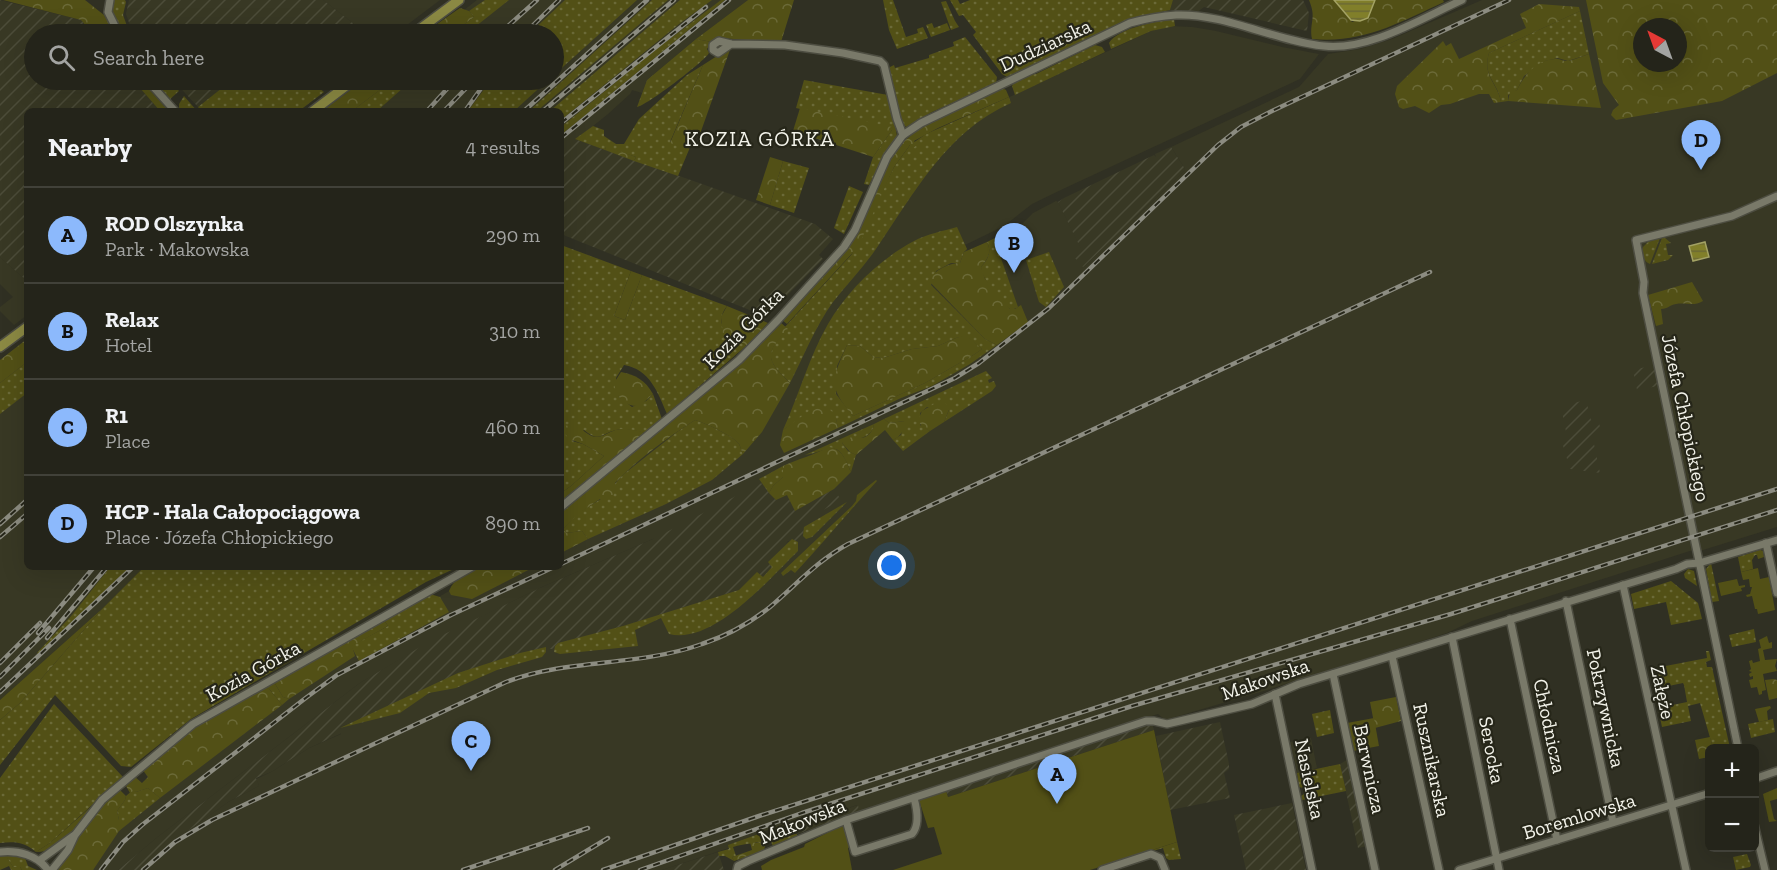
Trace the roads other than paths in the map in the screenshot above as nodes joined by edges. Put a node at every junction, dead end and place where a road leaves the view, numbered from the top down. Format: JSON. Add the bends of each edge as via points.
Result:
{"nodes":[{"id":1,"x":108,"y":0,"type":"edge"},
{"id":2,"x":459,"y":0,"type":"edge"},
{"id":3,"x":1462,"y":0,"type":"edge"},
{"id":4,"x":114,"y":24,"type":"edge"},
{"id":5,"x":427,"y":24,"type":"edge"},
{"id":6,"x":731,"y":44,"type":"dead end"},
{"id":7,"x":156,"y":90,"type":"edge"},
{"id":8,"x":341,"y":90,"type":"edge"},
{"id":9,"x":172,"y":108,"type":"edge"},
{"id":10,"x":317,"y":108,"type":"edge"},
{"id":11,"x":903,"y":135,"type":"junction"},
{"id":12,"x":1777,"y":196,"type":"edge"},
{"id":13,"x":24,"y":329,"type":"edge"},
{"id":14,"x":0,"y":347,"type":"edge"},
{"id":15,"x":564,"y":505,"type":"edge"},
{"id":16,"x":1777,"y":540,"type":"edge"},
{"id":17,"x":1766,"y":543,"type":"junction"},
{"id":18,"x":1699,"y":563,"type":"junction"},
{"id":19,"x":467,"y":570,"type":"edge"},
{"id":20,"x":1623,"y":585,"type":"junction"},
{"id":21,"x":1777,"y":592,"type":"edge"},
{"id":22,"x":1566,"y":601,"type":"junction"},
{"id":23,"x":1510,"y":619,"type":"junction"},
{"id":24,"x":1452,"y":637,"type":"junction"},
{"id":25,"x":1392,"y":656,"type":"junction"},
{"id":26,"x":1333,"y":674,"type":"junction"},
{"id":27,"x":1275,"y":694,"type":"junction"},
{"id":28,"x":1737,"y":744,"type":"edge"},
{"id":29,"x":1777,"y":771,"type":"edge"},
{"id":30,"x":1759,"y":777,"type":"edge"},
{"id":31,"x":1705,"y":795,"type":"edge"},
{"id":32,"x":914,"y":798,"type":"junction"},
{"id":33,"x":1671,"y":805,"type":"junction"},
{"id":34,"x":846,"y":820,"type":"junction"},
{"id":35,"x":1613,"y":822,"type":"junction"},
{"id":36,"x":75,"y":835,"type":"junction"},
{"id":37,"x":1557,"y":840,"type":"junction"},
{"id":38,"x":1759,"y":842,"type":"edge"},
{"id":39,"x":0,"y":852,"type":"edge"},
{"id":40,"x":1497,"y":858,"type":"junction"},
{"id":41,"x":40,"y":860,"type":"junction"},
{"id":42,"x":1164,"y":868,"type":"edge"},
{"id":43,"x":50,"y":870,"type":"edge"},
{"id":44,"x":737,"y":870,"type":"edge"},
{"id":45,"x":1102,"y":870,"type":"edge"},
{"id":46,"x":1312,"y":870,"type":"edge"},
{"id":47,"x":1375,"y":870,"type":"edge"},
{"id":48,"x":1439,"y":870,"type":"edge"},
{"id":49,"x":1459,"y":870,"type":"edge"},
{"id":50,"x":1499,"y":870,"type":"edge"},
{"id":51,"x":1686,"y":870,"type":"edge"},
{"id":52,"x":1765,"y":870,"type":"edge"}],
"edges":[{"from":1,"to":4,"type":"street"},
{"from":2,"to":5,"type":"main road"},
{"from":3,"to":11,"type":"street","name":"Dudziarska","via":[[1387,35],[1338,46],[1279,37],[1199,17],[1148,18],[940,113]]},
{"from":6,"to":11,"type":"street","via":[[785,45],[880,61]]},
{"from":7,"to":9,"type":"street"},
{"from":8,"to":10,"type":"main road"},
{"from":11,"to":15,"type":"street","name":"Kozia Górka","via":[[887,157],[844,247],[778,320],[739,360]]},
{"from":12,"to":18,"type":"street","name":"Józefa Chłopickiego","via":[[1725,218],[1636,240],[1643,293]]},
{"from":13,"to":14,"type":"main road"},
{"from":16,"to":17,"type":"street","name":"Makowska"},
{"from":17,"to":18,"type":"street","name":"Makowska"},
{"from":17,"to":21,"type":"street"},
{"from":18,"to":20,"type":"street","name":"Makowska"},
{"from":18,"to":28,"type":"street","name":"Józefa Chłopickiego"},
{"from":19,"to":36,"type":"street","name":"Kozia Górka","via":[[193,724],[102,800]]},
{"from":20,"to":22,"type":"street","name":"Makowska"},
{"from":20,"to":33,"type":"street","name":"Załęże"},
{"from":22,"to":23,"type":"street","name":"Makowska"},
{"from":22,"to":35,"type":"street","name":"Pokrzywnicka"},
{"from":23,"to":24,"type":"street","name":"Makowska"},
{"from":23,"to":37,"type":"street","name":"Chłodnicza"},
{"from":24,"to":25,"type":"street","name":"Makowska"},
{"from":24,"to":40,"type":"street","name":"Serocka"},
{"from":25,"to":26,"type":"street","name":"Makowska"},
{"from":25,"to":48,"type":"street","name":"Rusznikarska"},
{"from":26,"to":27,"type":"street","name":"Makowska"},
{"from":26,"to":47,"type":"street","name":"Barwnicza"},
{"from":27,"to":32,"type":"street","name":"Makowska","via":[[1252,704],[1167,724],[1146,722]]},
{"from":27,"to":46,"type":"street","name":"Nasielska"},
{"from":29,"to":30,"type":"street"},
{"from":31,"to":33,"type":"street","name":"Boremlowska"},
{"from":32,"to":34,"type":"street","name":"Makowska"},
{"from":32,"to":34,"type":"street","via":[[917,811],[912,834],[855,852]]},
{"from":33,"to":35,"type":"street","name":"Boremlowska"},
{"from":33,"to":51,"type":"street","name":"Załęże"},
{"from":34,"to":44,"type":"street","name":"Makowska","via":[[748,861]]},
{"from":35,"to":37,"type":"street","name":"Boremlowska"},
{"from":36,"to":41,"type":"street","name":"Kozia Górka"},
{"from":36,"to":43,"type":"street","name":"Kozia Górka","via":[[68,850]]},
{"from":37,"to":40,"type":"street","name":"Boremlowska"},
{"from":38,"to":52,"type":"street"},
{"from":39,"to":41,"type":"street","via":[[12,851]]},
{"from":40,"to":49,"type":"street","name":"Boremlowska"},
{"from":40,"to":50,"type":"street","name":"Serocka"},
{"from":41,"to":43,"type":"street","name":"Kozia Górka"},
{"from":42,"to":45,"type":"street","via":[[1160,858],[1151,854]]}]}
